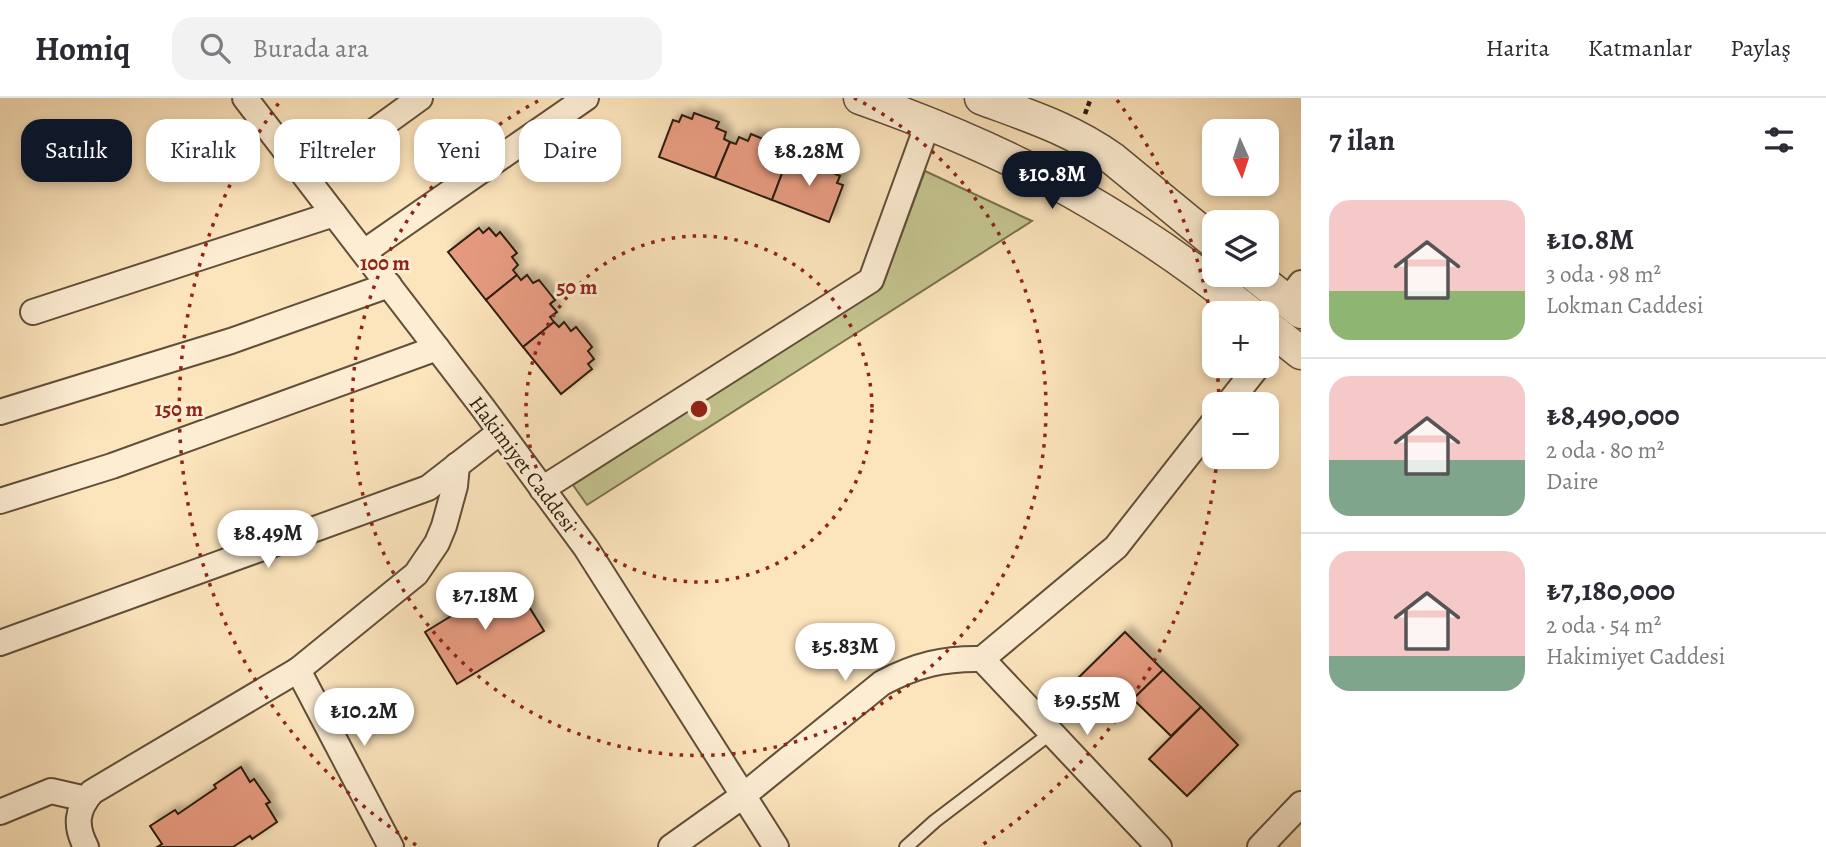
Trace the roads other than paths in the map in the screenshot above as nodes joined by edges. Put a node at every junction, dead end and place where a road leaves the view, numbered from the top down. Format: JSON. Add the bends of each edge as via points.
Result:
{"nodes":[{"id":1,"x":245,"y":98,"type":"edge"},
{"id":2,"x":420,"y":98,"type":"edge"},
{"id":3,"x":586,"y":98,"type":"edge"},
{"id":4,"x":860,"y":98,"type":"edge"},
{"id":5,"x":981,"y":98,"type":"edge"},
{"id":6,"x":391,"y":119,"type":"edge"},
{"id":7,"x":928,"y":123,"type":"junction"},
{"id":8,"x":274,"y":135,"type":"edge"},
{"id":9,"x":310,"y":182,"type":"edge"},
{"id":10,"x":334,"y":214,"type":"junction"},
{"id":11,"x":1202,"y":232,"type":"edge"},
{"id":12,"x":364,"y":253,"type":"junction"},
{"id":13,"x":388,"y":285,"type":"junction"},
{"id":14,"x":1275,"y":287,"type":"edge"},
{"id":15,"x":1296,"y":299,"type":"edge"},
{"id":16,"x":1235,"y":301,"type":"edge"},
{"id":17,"x":33,"y":312,"type":"dead end"},
{"id":18,"x":436,"y":348,"type":"junction"},
{"id":19,"x":1249,"y":378,"type":"edge"},
{"id":20,"x":1237,"y":392,"type":"edge"},
{"id":21,"x":0,"y":412,"type":"edge"},
{"id":22,"x":500,"y":432,"type":"junction"},
{"id":23,"x":1202,"y":437,"type":"edge"},
{"id":24,"x":457,"y":465,"type":"junction"},
{"id":25,"x":542,"y":489,"type":"junction"},
{"id":26,"x":0,"y":501,"type":"edge"},
{"id":27,"x":0,"y":643,"type":"edge"},
{"id":28,"x":982,"y":659,"type":"junction"},
{"id":29,"x":298,"y":670,"type":"junction"},
{"id":30,"x":1051,"y":733,"type":"junction"},
{"id":31,"x":744,"y":795,"type":"junction"},
{"id":32,"x":86,"y":799,"type":"junction"},
{"id":33,"x":1301,"y":804,"type":"edge"},
{"id":34,"x":0,"y":812,"type":"edge"},
{"id":35,"x":86,"y":847,"type":"edge"},
{"id":36,"x":391,"y":847,"type":"edge"},
{"id":37,"x":671,"y":847,"type":"edge"},
{"id":38,"x":776,"y":847,"type":"edge"},
{"id":39,"x":906,"y":847,"type":"edge"},
{"id":40,"x":1159,"y":847,"type":"edge"},
{"id":41,"x":1260,"y":847,"type":"edge"}],
"edges":[{"from":1,"to":8,"type":"street","name":"Hakimiyet Caddesi"},
{"from":2,"to":6,"type":"street"},
{"from":3,"to":12,"type":"street"},
{"from":4,"to":7,"type":"street"},
{"from":5,"to":11,"type":"street","via":[[1054,125],[1096,147]]},
{"from":7,"to":16,"type":"street","via":[[1073,192],[1167,250]]},
{"from":7,"to":25,"type":"street","via":[[871,280]]},
{"from":9,"to":10,"type":"street","name":"Hakimiyet Caddesi"},
{"from":10,"to":12,"type":"street","name":"Hakimiyet Caddesi"},
{"from":10,"to":17,"type":"street"},
{"from":12,"to":13,"type":"street","name":"Hakimiyet Caddesi"},
{"from":13,"to":18,"type":"street","name":"Hakimiyet Caddesi"},
{"from":13,"to":21,"type":"street","via":[[231,341]]},
{"from":14,"to":15,"type":"street"},
{"from":18,"to":22,"type":"street","name":"Hakimiyet Caddesi"},
{"from":18,"to":26,"type":"street","via":[[112,466]]},
{"from":19,"to":20,"type":"street"},
{"from":22,"to":24,"type":"street"},
{"from":22,"to":25,"type":"street","name":"Hakimiyet Caddesi"},
{"from":23,"to":28,"type":"street","via":[[1116,547]]},
{"from":24,"to":27,"type":"street","via":[[428,488]]},
{"from":24,"to":29,"type":"street","via":[[444,526],[416,574]]},
{"from":25,"to":31,"type":"street","name":"Hakimiyet Caddesi","via":[[586,548]]},
{"from":28,"to":30,"type":"street"},
{"from":28,"to":31,"type":"street","via":[[941,661],[883,683]]},
{"from":29,"to":32,"type":"street","via":[[100,786]]},
{"from":29,"to":36,"type":"street"},
{"from":30,"to":39,"type":"lane"},
{"from":30,"to":40,"type":"street"},
{"from":31,"to":37,"type":"street"},
{"from":31,"to":38,"type":"street","name":"Hakimiyet Caddesi"},
{"from":32,"to":34,"type":"street","via":[[51,791]]},
{"from":32,"to":35,"type":"street","via":[[78,826]]},
{"from":33,"to":41,"type":"street"}]}
